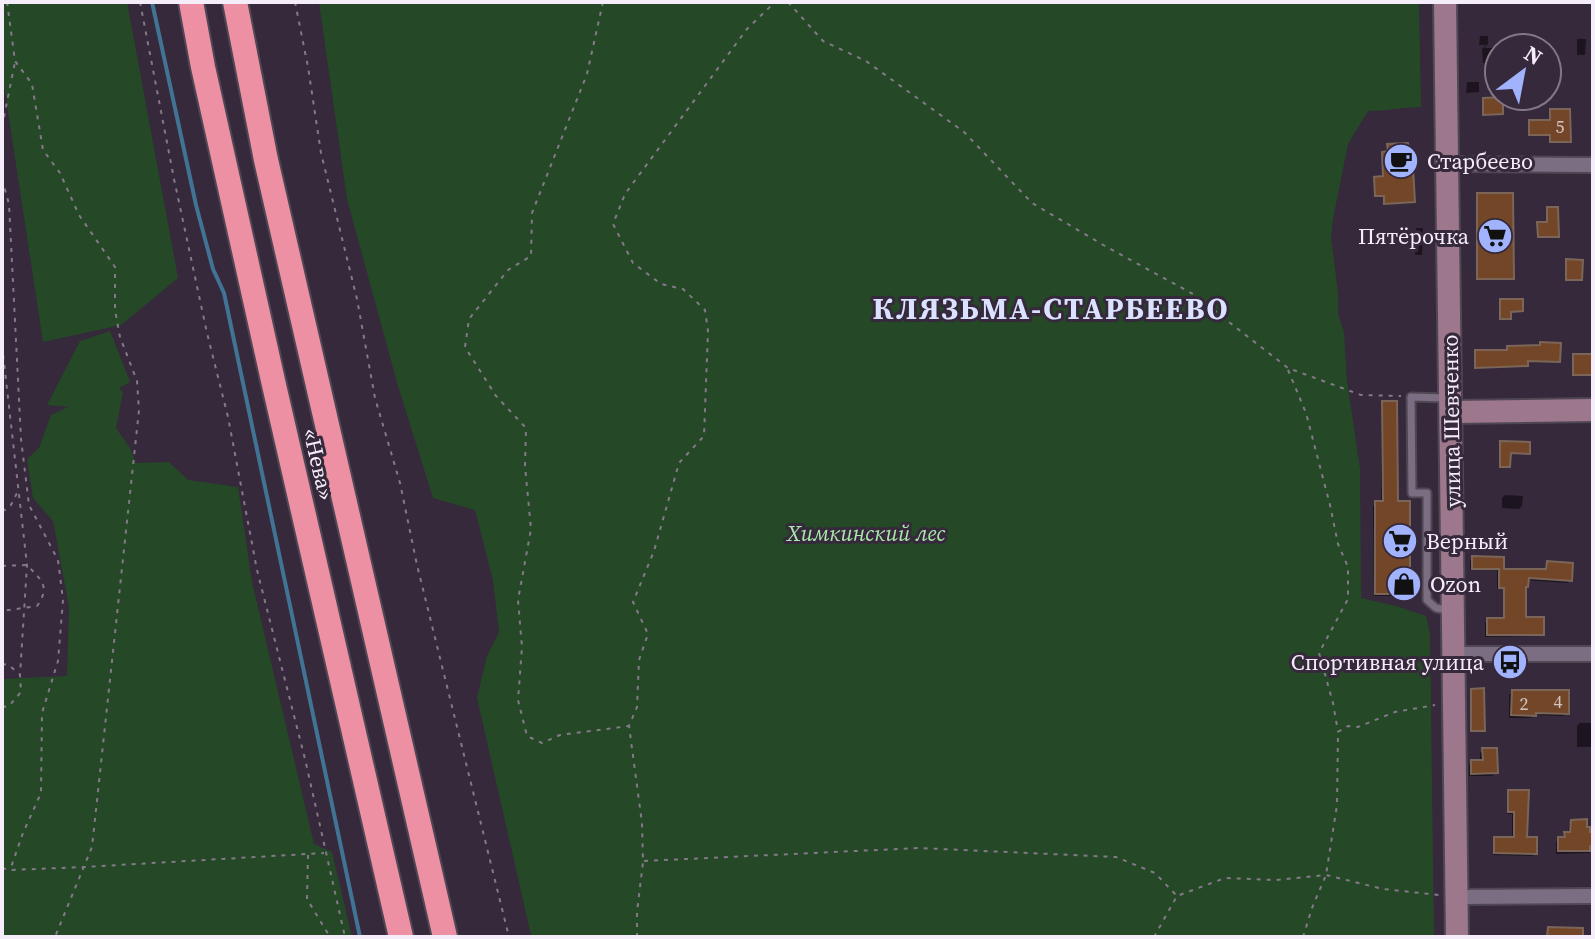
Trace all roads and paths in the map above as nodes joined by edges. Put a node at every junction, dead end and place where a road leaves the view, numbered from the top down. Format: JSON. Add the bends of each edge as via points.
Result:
{"nodes":[{"id":1,"x":7,"y":2,"type":"edge"},
{"id":2,"x":140,"y":2,"type":"edge"},
{"id":3,"x":191,"y":2,"type":"edge"},
{"id":4,"x":235,"y":2,"type":"edge"},
{"id":5,"x":295,"y":2,"type":"edge"},
{"id":6,"x":603,"y":2,"type":"edge"},
{"id":7,"x":775,"y":2,"type":"edge"},
{"id":8,"x":788,"y":2,"type":"edge"},
{"id":9,"x":1445,"y":2,"type":"edge"},
{"id":10,"x":15,"y":61,"type":"junction"},
{"id":11,"x":2,"y":127,"type":"edge"},
{"id":12,"x":1448,"y":164,"type":"junction"},
{"id":13,"x":1593,"y":165,"type":"edge"},
{"id":14,"x":2,"y":179,"type":"edge"},
{"id":15,"x":2,"y":345,"type":"edge"},
{"id":16,"x":1288,"y":368,"type":"junction"},
{"id":17,"x":1411,"y":397,"type":"junction"},
{"id":18,"x":1451,"y":405,"type":"junction"},
{"id":19,"x":1593,"y":410,"type":"edge"},
{"id":20,"x":17,"y":492,"type":"junction"},
{"id":21,"x":1427,"y":493,"type":"junction"},
{"id":22,"x":1452,"y":493,"type":"junction"},
{"id":23,"x":2,"y":509,"type":"edge"},
{"id":24,"x":27,"y":565,"type":"junction"},
{"id":25,"x":2,"y":566,"type":"edge"},
{"id":26,"x":24,"y":609,"type":"junction"},
{"id":27,"x":2,"y":611,"type":"edge"},
{"id":28,"x":1454,"y":611,"type":"junction"},
{"id":29,"x":1455,"y":654,"type":"junction"},
{"id":30,"x":1593,"y":654,"type":"edge"},
{"id":31,"x":2,"y":664,"type":"edge"},
{"id":32,"x":20,"y":675,"type":"junction"},
{"id":33,"x":1455,"y":699,"type":"junction"},
{"id":34,"x":2,"y":707,"type":"edge"},
{"id":35,"x":629,"y":726,"type":"junction"},
{"id":36,"x":1338,"y":732,"type":"junction"},
{"id":37,"x":327,"y":853,"type":"junction"},
{"id":38,"x":308,"y":854,"type":"junction"},
{"id":39,"x":643,"y":862,"type":"junction"},
{"id":40,"x":85,"y":867,"type":"junction"},
{"id":41,"x":2,"y":868,"type":"edge"},
{"id":42,"x":10,"y":870,"type":"junction"},
{"id":43,"x":1326,"y":875,"type":"junction"},
{"id":44,"x":1177,"y":896,"type":"junction"},
{"id":45,"x":1593,"y":896,"type":"edge"},
{"id":46,"x":1457,"y":897,"type":"junction"},
{"id":47,"x":55,"y":937,"type":"edge"},
{"id":48,"x":330,"y":937,"type":"edge"},
{"id":49,"x":345,"y":937,"type":"edge"},
{"id":50,"x":401,"y":937,"type":"edge"},
{"id":51,"x":445,"y":937,"type":"edge"},
{"id":52,"x":509,"y":937,"type":"edge"},
{"id":53,"x":637,"y":937,"type":"edge"},
{"id":54,"x":1154,"y":937,"type":"edge"},
{"id":55,"x":1303,"y":937,"type":"edge"},
{"id":56,"x":1457,"y":937,"type":"edge"}],
"edges":[{"from":1,"to":10,"type":"path"},
{"from":2,"to":37,"type":"path","via":[[257,570]]},
{"from":3,"to":50,"type":"highway","name":"«Нева»"},
{"from":4,"to":51,"type":"highway","name":"«Нева»","via":[[266,160]]},
{"from":5,"to":52,"type":"path","via":[[321,153],[375,398]]},
{"from":6,"to":35,"type":"path","via":[[587,74],[532,213],[531,256],[508,270],[469,319],[465,347],[496,396],[526,428],[531,529],[518,600],[518,700],[527,736],[542,743],[560,735]]},
{"from":7,"to":35,"type":"path","via":[[747,29],[625,194],[613,224],[633,263],[661,284],[683,289],[705,310],[708,331],[704,436],[679,463],[633,602],[648,634]]},
{"from":8,"to":16,"type":"path","via":[[823,41],[866,61],[964,132],[1032,203],[1193,294]]},
{"from":9,"to":12,"type":"main road","name":"улица Шевченко"},
{"from":10,"to":11,"type":"path"},
{"from":10,"to":40,"type":"path","via":[[32,84],[43,150],[115,267],[120,337],[137,381],[139,410],[94,831]]},
{"from":12,"to":13,"type":"street"},
{"from":12,"to":18,"type":"main road","name":"улица Шевченко"},
{"from":14,"to":42,"type":"path","via":[[9,204],[29,505],[58,560],[63,600],[58,661],[42,713],[41,793]]},
{"from":15,"to":20,"type":"path"},
{"from":16,"to":17,"type":"path","via":[[1361,395]]},
{"from":16,"to":36,"type":"path","via":[[1306,413],[1348,567],[1348,599],[1319,653]]},
{"from":17,"to":18,"type":"lane"},
{"from":17,"to":21,"type":"lane","via":[[1412,493]]},
{"from":18,"to":19,"type":"main road"},
{"from":18,"to":22,"type":"main road","name":"улица Шевченко"},
{"from":20,"to":23,"type":"path","via":[[11,505]]},
{"from":20,"to":24,"type":"path"},
{"from":21,"to":22,"type":"lane"},
{"from":21,"to":28,"type":"lane","via":[[1427,600],[1436,608]]},
{"from":22,"to":28,"type":"main road","name":"улица Шевченко"},
{"from":24,"to":25,"type":"path"},
{"from":24,"to":26,"type":"path"},
{"from":24,"to":26,"type":"path","via":[[43,583],[44,596],[37,606]]},
{"from":26,"to":27,"type":"path"},
{"from":26,"to":32,"type":"path"},
{"from":28,"to":29,"type":"main road","name":"улица Шевченко"},
{"from":29,"to":30,"type":"street"},
{"from":29,"to":33,"type":"main road","name":"улица Шевченко"},
{"from":31,"to":32,"type":"path"},
{"from":32,"to":34,"type":"path","via":[[21,692]]},
{"from":33,"to":36,"type":"path"},
{"from":33,"to":46,"type":"main road","name":"улица Шевченко"},
{"from":35,"to":39,"type":"path"},
{"from":36,"to":43,"type":"path","via":[[1337,805]]},
{"from":37,"to":38,"type":"path"},
{"from":37,"to":49,"type":"path"},
{"from":38,"to":40,"type":"path"},
{"from":38,"to":48,"type":"path","via":[[307,899]]},
{"from":39,"to":44,"type":"path","via":[[919,848],[1116,857],[1155,873]]},
{"from":39,"to":53,"type":"path"},
{"from":40,"to":42,"type":"path"},
{"from":40,"to":47,"type":"path"},
{"from":41,"to":42,"type":"path"},
{"from":43,"to":44,"type":"path","via":[[1225,878]]},
{"from":43,"to":46,"type":"path","via":[[1383,889]]},
{"from":43,"to":55,"type":"path"},
{"from":44,"to":54,"type":"path"},
{"from":45,"to":46,"type":"street"},
{"from":46,"to":56,"type":"main road","name":"улица Шевченко"}]}
